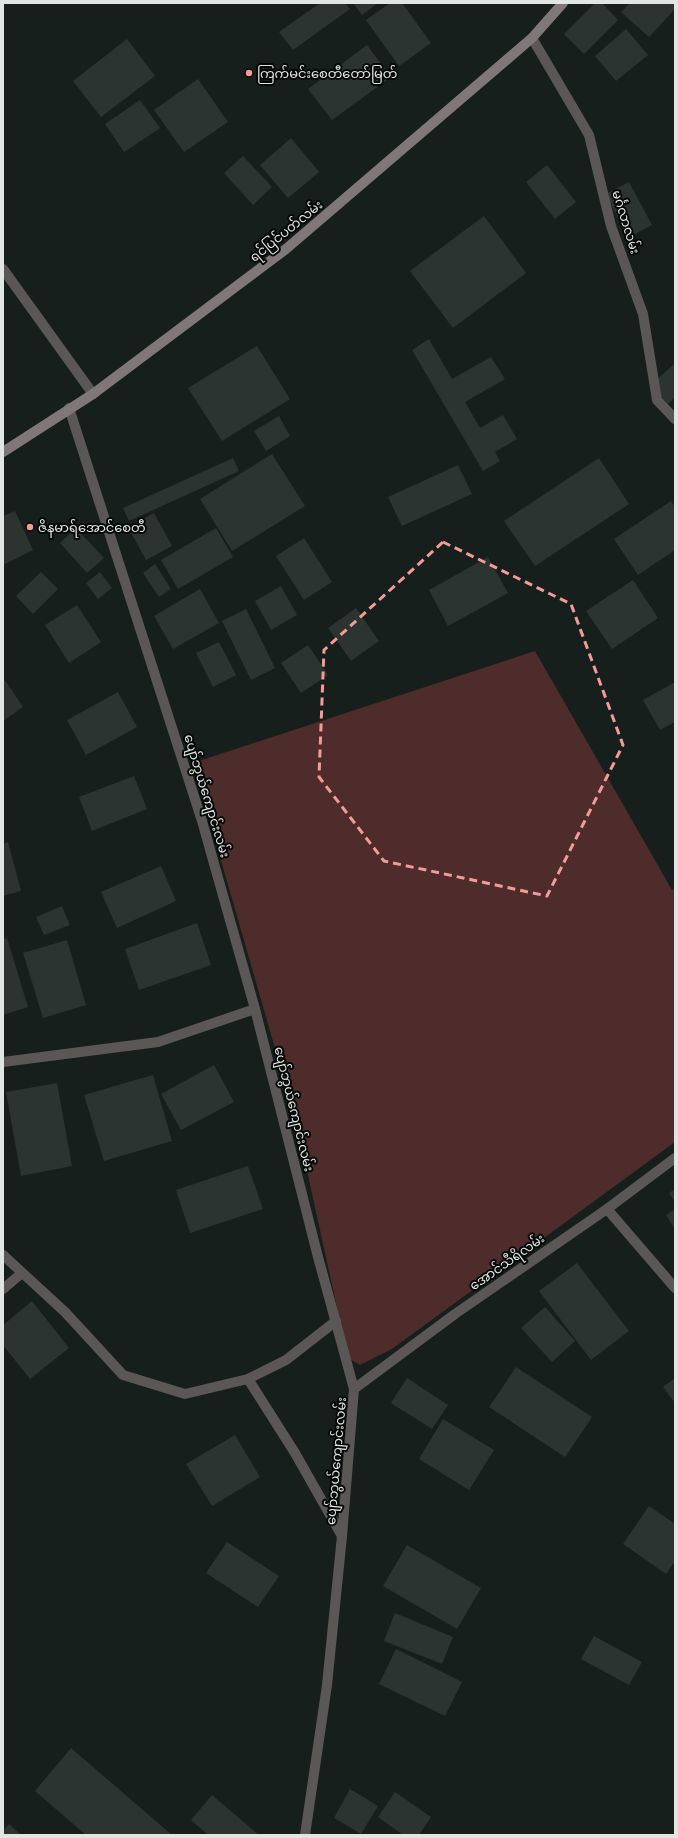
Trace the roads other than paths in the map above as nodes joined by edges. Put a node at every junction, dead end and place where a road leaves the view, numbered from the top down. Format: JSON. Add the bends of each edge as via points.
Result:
{"nodes":[{"id":1,"x":563,"y":3,"type":"edge"},
{"id":2,"x":532,"y":38,"type":"junction"},
{"id":3,"x":3,"y":269,"type":"edge"},
{"id":4,"x":93,"y":394,"type":"junction"},
{"id":5,"x":69,"y":408,"type":"junction"},
{"id":6,"x":675,"y":419,"type":"edge"},
{"id":7,"x":3,"y":452,"type":"edge"},
{"id":8,"x":255,"y":1009,"type":"junction"},
{"id":9,"x":3,"y":1062,"type":"edge"},
{"id":10,"x":675,"y":1158,"type":"edge"},
{"id":11,"x":607,"y":1209,"type":"junction"},
{"id":12,"x":3,"y":1256,"type":"edge"},
{"id":13,"x":22,"y":1273,"type":"junction"},
{"id":14,"x":3,"y":1288,"type":"edge"},
{"id":15,"x":675,"y":1288,"type":"edge"},
{"id":16,"x":336,"y":1321,"type":"junction"},
{"id":17,"x":248,"y":1379,"type":"junction"},
{"id":18,"x":354,"y":1389,"type":"junction"},
{"id":19,"x":342,"y":1536,"type":"junction"},
{"id":20,"x":305,"y":1835,"type":"edge"}],
"edges":[{"from":1,"to":2,"type":"street","name":"ရင်ပြင်ပတ်လမ်း"},
{"from":2,"to":4,"type":"street","name":"ရင်ပြင်ပတ်လမ်း","via":[[286,250]]},
{"from":2,"to":6,"type":"street","name":"မင်္ဂလာလမ်း","via":[[589,135],[611,226],[643,314],[657,400]]},
{"from":3,"to":4,"type":"street"},
{"from":4,"to":5,"type":"street","name":"ရင်ပြင်ပတ်လမ်း"},
{"from":5,"to":7,"type":"street","name":"ရင်ပြင်ပတ်လမ်း"},
{"from":5,"to":8,"type":"street","name":"ပျော်ဘွယ်ကျောင်းလမ်း","via":[[202,821]]},
{"from":8,"to":9,"type":"street","via":[[158,1042]]},
{"from":8,"to":16,"type":"street","name":"ပျော်ဘွယ်ကျောင်းလမ်း"},
{"from":10,"to":11,"type":"street","name":"အောင်သီရိလမ်း"},
{"from":11,"to":15,"type":"street"},
{"from":11,"to":18,"type":"street","name":"အောင်သီရိလမ်း","via":[[455,1314]]},
{"from":12,"to":13,"type":"street"},
{"from":13,"to":14,"type":"street"},
{"from":13,"to":17,"type":"street","via":[[65,1312],[123,1375],[185,1394]]},
{"from":16,"to":17,"type":"street","via":[[286,1360]]},
{"from":16,"to":18,"type":"street","name":"ပျော်ဘွယ်ကျောင်းလမ်း"},
{"from":17,"to":19,"type":"street"},
{"from":18,"to":19,"type":"street","name":"ပျော်ဘွယ်ကျောင်းလမ်း"},
{"from":19,"to":20,"type":"street","name":"ပျော်ဘွယ်ကျောင်းလမ်း","via":[[327,1685]]}]}
